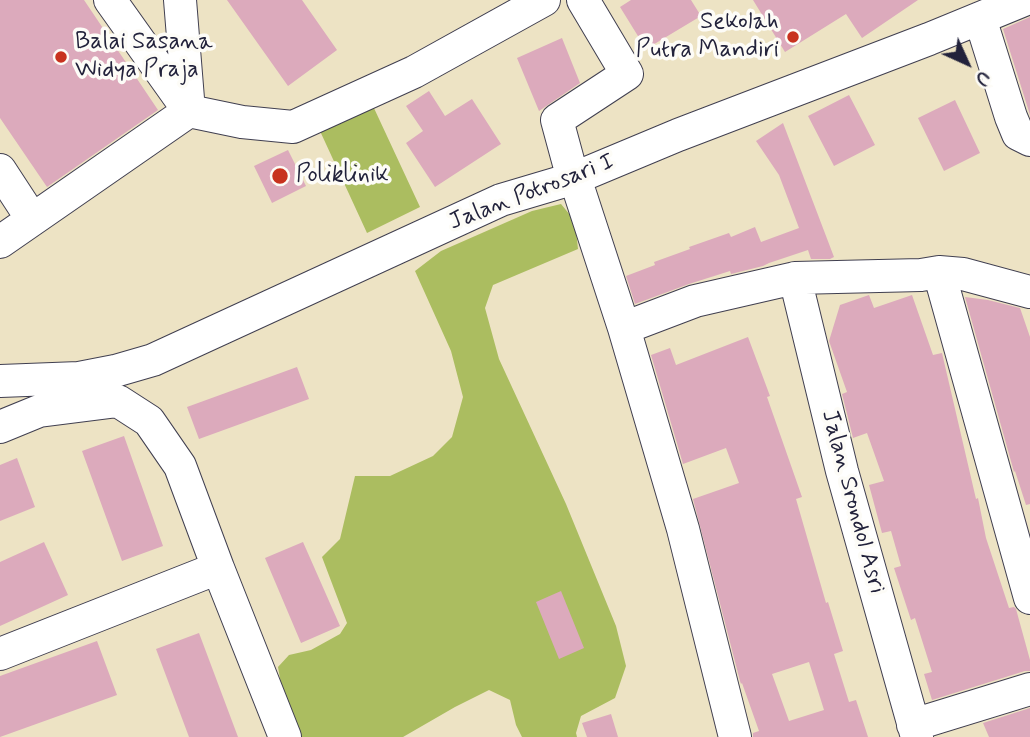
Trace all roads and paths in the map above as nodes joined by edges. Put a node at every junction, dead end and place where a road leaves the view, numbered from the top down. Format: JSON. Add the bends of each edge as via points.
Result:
{"nodes":[{"id":1,"x":110,"y":0,"type":"edge"},
{"id":2,"x":180,"y":0,"type":"edge"},
{"id":3,"x":544,"y":0,"type":"edge"},
{"id":4,"x":583,"y":0,"type":"edge"},
{"id":5,"x":1024,"y":0,"type":"edge"},
{"id":6,"x":980,"y":18,"type":"junction"},
{"id":7,"x":189,"y":111,"type":"junction"},
{"id":8,"x":1030,"y":140,"type":"edge"},
{"id":9,"x":0,"y":170,"type":"edge"},
{"id":10,"x":574,"y":178,"type":"junction"},
{"id":11,"x":32,"y":219,"type":"junction"},
{"id":12,"x":0,"y":242,"type":"edge"},
{"id":13,"x":939,"y":272,"type":"junction"},
{"id":14,"x":795,"y":278,"type":"junction"},
{"id":15,"x":1030,"y":292,"type":"edge"},
{"id":16,"x":624,"y":328,"type":"junction"},
{"id":17,"x":0,"y":381,"type":"edge"},
{"id":18,"x":0,"y":427,"type":"edge"},
{"id":19,"x":219,"y":568,"type":"junction"},
{"id":20,"x":1030,"y":598,"type":"edge"},
{"id":21,"x":0,"y":654,"type":"edge"},
{"id":22,"x":1030,"y":689,"type":"edge"},
{"id":23,"x":915,"y":731,"type":"edge"},
{"id":24,"x":285,"y":737,"type":"edge"},
{"id":25,"x":735,"y":737,"type":"edge"}],
"edges":[{"from":1,"to":7,"type":"street"},
{"from":2,"to":7,"type":"street"},
{"from":3,"to":7,"type":"street","via":[[414,72],[293,127]]},
{"from":4,"to":10,"type":"street","via":[[627,74],[557,120]]},
{"from":5,"to":6,"type":"street","name":"Jalan Potrosari I"},
{"from":6,"to":8,"type":"street","via":[[1011,117],[1018,134]]},
{"from":6,"to":10,"type":"street","name":"Jalan Potrosari I"},
{"from":7,"to":11,"type":"street"},
{"from":9,"to":11,"type":"street"},
{"from":10,"to":16,"type":"street"},
{"from":10,"to":17,"type":"street","name":"Jalan Potrosari I","via":[[501,200],[153,360],[79,378]]},
{"from":11,"to":12,"type":"street"},
{"from":13,"to":14,"type":"street"},
{"from":13,"to":15,"type":"street"},
{"from":13,"to":20,"type":"street"},
{"from":14,"to":16,"type":"street","via":[[695,301]]},
{"from":14,"to":23,"type":"street","name":"Jalan Srondol Asri","via":[[842,471]]},
{"from":16,"to":25,"type":"street","via":[[683,529]]},
{"from":18,"to":19,"type":"street","via":[[40,411],[118,401],[149,421],[180,466]]},
{"from":19,"to":21,"type":"street"},
{"from":19,"to":24,"type":"street"},
{"from":22,"to":23,"type":"street","name":"Jalan Srondol Asri"}]}
